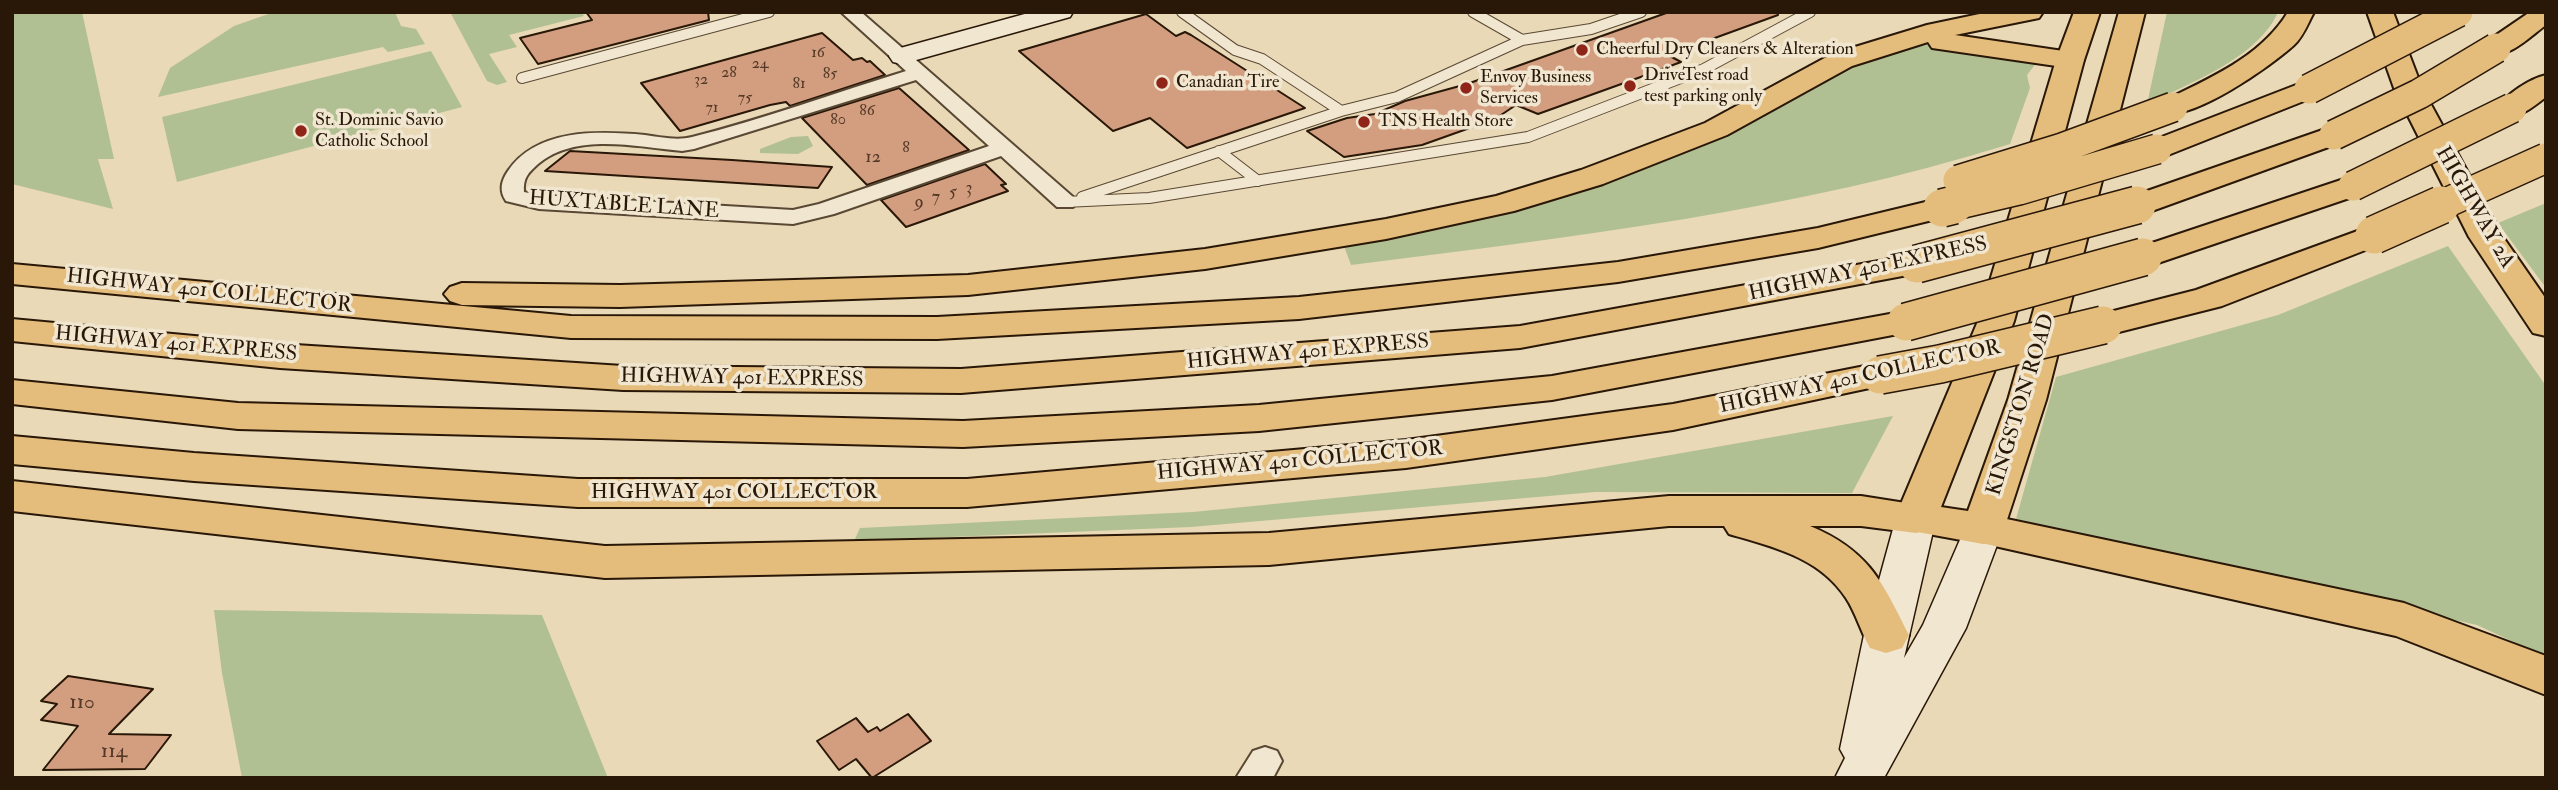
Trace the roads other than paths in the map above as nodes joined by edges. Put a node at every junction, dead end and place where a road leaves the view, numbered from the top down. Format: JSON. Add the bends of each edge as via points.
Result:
{"nodes":[{"id":1,"x":769,"y":12,"type":"edge"},
{"id":2,"x":850,"y":12,"type":"edge"},
{"id":3,"x":1061,"y":12,"type":"edge"},
{"id":4,"x":1182,"y":12,"type":"edge"},
{"id":5,"x":1473,"y":12,"type":"edge"},
{"id":6,"x":1641,"y":12,"type":"edge"},
{"id":7,"x":1810,"y":12,"type":"edge"},
{"id":8,"x":2030,"y":12,"type":"edge"},
{"id":9,"x":2087,"y":12,"type":"edge"},
{"id":10,"x":2132,"y":12,"type":"edge"},
{"id":11,"x":2301,"y":12,"type":"edge"},
{"id":12,"x":2380,"y":12,"type":"edge"},
{"id":13,"x":2404,"y":12,"type":"edge"},
{"id":14,"x":2458,"y":12,"type":"edge"},
{"id":15,"x":2546,"y":13,"type":"edge"},
{"id":16,"x":1522,"y":40,"type":"junction"},
{"id":17,"x":1895,"y":43,"type":"junction"},
{"id":18,"x":2070,"y":60,"type":"junction"},
{"id":19,"x":911,"y":65,"type":"junction"},
{"id":20,"x":2118,"y":69,"type":"junction"},
{"id":21,"x":522,"y":78,"type":"dead end"},
{"id":22,"x":2546,"y":83,"type":"edge"},
{"id":23,"x":2408,"y":88,"type":"junction"},
{"id":24,"x":1341,"y":111,"type":"junction"},
{"id":25,"x":1004,"y":148,"type":"junction"},
{"id":26,"x":1219,"y":151,"type":"junction"},
{"id":27,"x":2546,"y":158,"type":"edge"},
{"id":28,"x":1258,"y":181,"type":"junction"},
{"id":29,"x":1950,"y":194,"type":"junction"},
{"id":30,"x":1065,"y":202,"type":"junction"},
{"id":31,"x":12,"y":274,"type":"edge"},
{"id":32,"x":137,"y":284,"type":"junction"},
{"id":33,"x":2546,"y":325,"type":"edge"},
{"id":34,"x":12,"y":330,"type":"edge"},
{"id":35,"x":12,"y":392,"type":"edge"},
{"id":36,"x":12,"y":450,"type":"edge"},
{"id":37,"x":12,"y":496,"type":"edge"},
{"id":38,"x":1669,"y":511,"type":"junction"},
{"id":39,"x":1916,"y":518,"type":"junction"},
{"id":40,"x":1983,"y":529,"type":"junction"},
{"id":41,"x":1886,"y":635,"type":"junction"},
{"id":42,"x":2546,"y":676,"type":"edge"},
{"id":43,"x":1858,"y":778,"type":"edge"}],
"edges":[{"from":1,"to":21,"type":"lane"},
{"from":2,"to":19,"type":"street"},
{"from":3,"to":19,"type":"main road"},
{"from":4,"to":24,"type":"lane","via":[[1235,50],[1262,59]]},
{"from":5,"to":16,"type":"lane"},
{"from":6,"to":16,"type":"lane","via":[[1591,29]]},
{"from":7,"to":28,"type":"lane","via":[[1704,69],[1528,137]]},
{"from":8,"to":17,"type":"main road"},
{"from":9,"to":18,"type":"main road","name":"KINGSTON ROAD"},
{"from":10,"to":20,"type":"main road","name":"KINGSTON ROAD"},
{"from":11,"to":29,"type":"main road","bridge":true,"via":[[2286,38],[2229,80],[2173,107]]},
{"from":12,"to":23,"type":"main road","name":"HIGHWAY 2A"},
{"from":13,"to":23,"type":"main road"},
{"from":14,"to":29,"type":"main road","name":"HIGHWAY 401 COLLECTOR","bridge":true,"via":[[2309,89],[2157,149],[2019,190]]},
{"from":15,"to":34,"type":"main road","name":"HIGHWAY 401 EXPRESS","bridge":true,"via":[[2419,93],[2334,135],[2138,205],[1917,264],[1520,337],[961,381],[623,379],[280,356]]},
{"from":16,"to":24,"type":"lane","via":[[1397,97]]},
{"from":17,"to":18,"type":"main road","via":[[1953,42]]},
{"from":17,"to":32,"type":"main road","via":[[1842,60],[1716,129],[1592,177],[1503,204],[1386,229],[1205,259],[968,285],[620,296],[450,294],[265,280]]},
{"from":18,"to":20,"type":"main road"},
{"from":18,"to":39,"type":"main road","name":"KINGSTON ROAD","via":[[1996,321]]},
{"from":19,"to":25,"type":"street"},
{"from":19,"to":25,"type":"street","name":"HUXTABLE LANE","via":[[682,145],[596,140],[564,143],[535,155],[513,178],[512,190],[514,196],[539,202],[793,216]]},
{"from":20,"to":40,"type":"main road","name":"KINGSTON ROAD","via":[[2027,400]]},
{"from":22,"to":35,"type":"main road","bridge":true,"via":[[2512,108],[2353,186],[2143,257],[1906,322],[1552,388],[1259,418],[963,434],[238,416]]},
{"from":23,"to":33,"type":"main road","name":"HIGHWAY 2A","via":[[2486,237]]},
{"from":24,"to":26,"type":"lane"},
{"from":25,"to":30,"type":"street"},
{"from":26,"to":28,"type":"lane"},
{"from":26,"to":30,"type":"lane"},
{"from":27,"to":36,"type":"main road","name":"HIGHWAY 401 COLLECTOR","bridge":true,"via":[[2374,235],[2209,298],[1940,364],[1673,416],[1406,454],[967,493],[578,493]]},
{"from":28,"to":30,"type":"lane","via":[[1149,198]]},
{"from":29,"to":32,"type":"main road","name":"HIGHWAY 401 COLLECTOR","via":[[1818,238],[1618,272],[1299,309],[937,328],[571,327]]},
{"from":31,"to":32,"type":"main road","name":"HIGHWAY 401 COLLECTOR"},
{"from":37,"to":38,"type":"main road","via":[[605,562],[1269,549]]},
{"from":38,"to":39,"type":"main road","via":[[1861,511]]},
{"from":38,"to":41,"type":"main road","via":[[1767,527],[1814,545],[1847,568],[1863,587]]},
{"from":39,"to":40,"type":"main road"},
{"from":39,"to":41,"type":"main road","name":"KINGSTON ROAD"},
{"from":40,"to":42,"type":"main road","via":[[2404,620]]},
{"from":40,"to":43,"type":"main road","name":"KINGSTON ROAD","via":[[1944,628]]},
{"from":41,"to":43,"type":"main road","name":"KINGSTON ROAD"}]}
